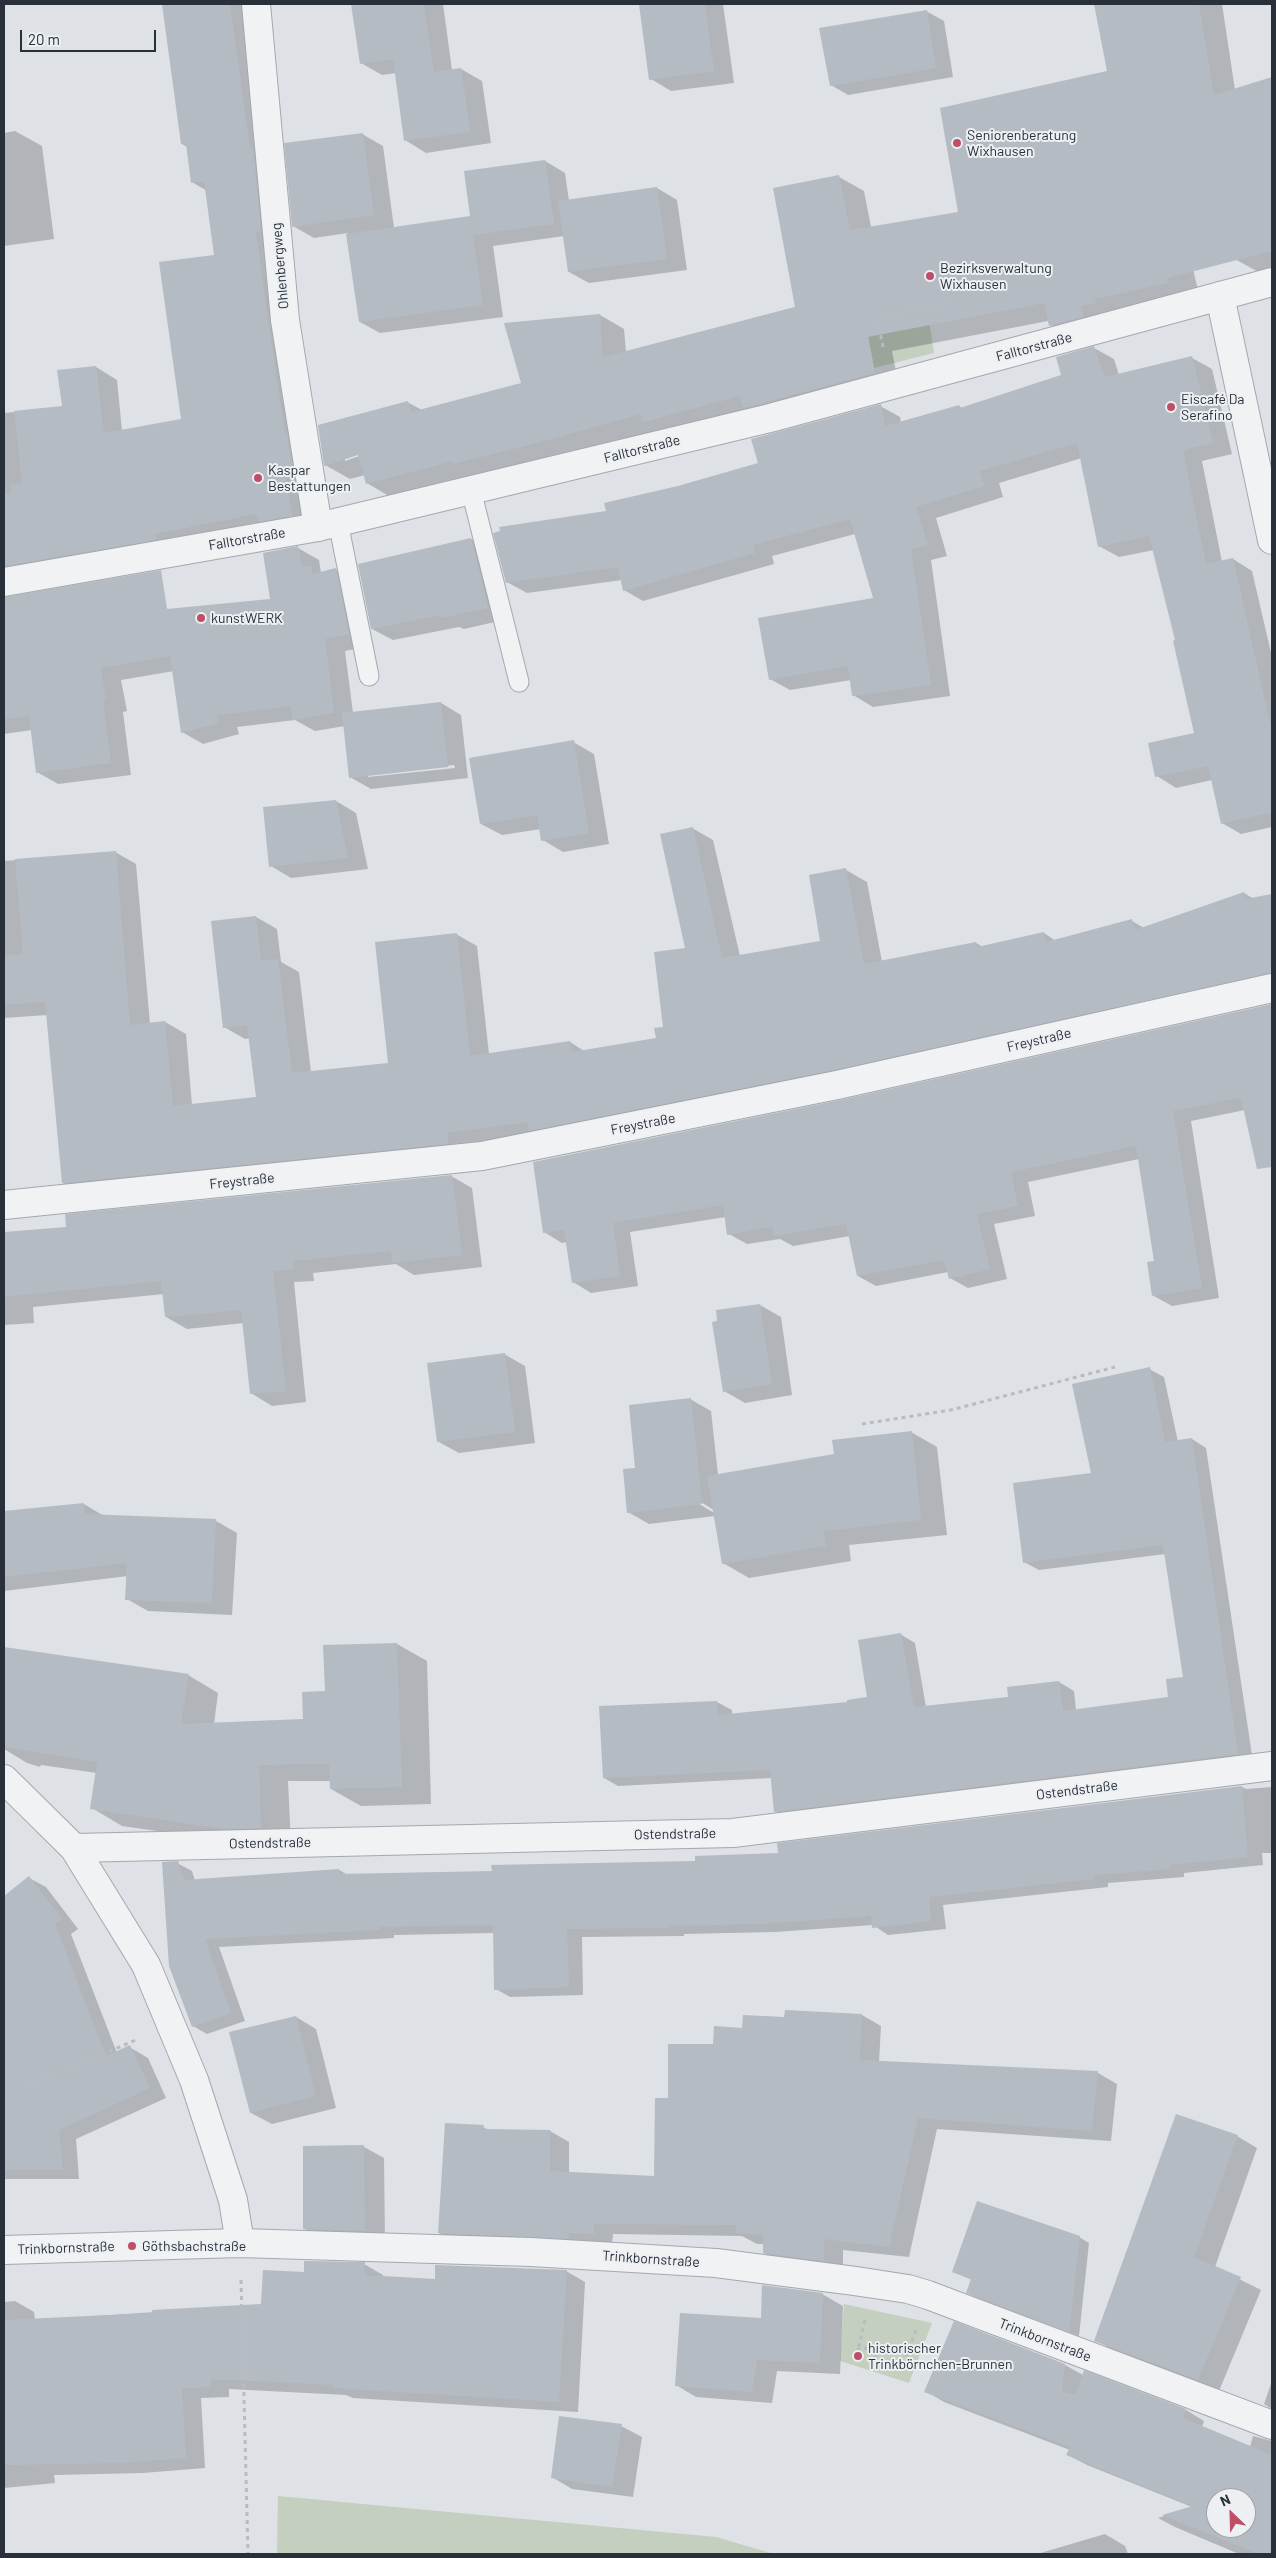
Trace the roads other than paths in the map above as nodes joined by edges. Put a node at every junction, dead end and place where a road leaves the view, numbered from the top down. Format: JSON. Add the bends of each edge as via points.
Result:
{"nodes":[{"id":1,"x":256,"y":4,"type":"edge"},
{"id":2,"x":1272,"y":282,"type":"edge"},
{"id":3,"x":1220,"y":296,"type":"junction"},
{"id":4,"x":471,"y":490,"type":"junction"},
{"id":5,"x":328,"y":524,"type":"junction"},
{"id":6,"x":1272,"y":540,"type":"edge"},
{"id":7,"x":4,"y":582,"type":"edge"},
{"id":8,"x":369,"y":676,"type":"dead end"},
{"id":9,"x":519,"y":682,"type":"dead end"},
{"id":10,"x":1272,"y":988,"type":"edge"},
{"id":11,"x":4,"y":1205,"type":"edge"},
{"id":12,"x":1272,"y":1766,"type":"edge"},
{"id":13,"x":4,"y":1779,"type":"edge"},
{"id":14,"x":74,"y":1848,"type":"junction"},
{"id":15,"x":240,"y":2243,"type":"junction"},
{"id":16,"x":4,"y":2250,"type":"edge"},
{"id":17,"x":1272,"y":2425,"type":"edge"}],
"edges":[{"from":1,"to":5,"type":"street","name":"Ohlenbergweg","via":[[285,320]]},
{"from":2,"to":3,"type":"street","name":"Falltorstraße"},
{"from":3,"to":4,"type":"street","name":"Falltorstraße","via":[[770,418]]},
{"from":3,"to":6,"type":"street"},
{"from":4,"to":5,"type":"street","name":"Falltorstraße"},
{"from":4,"to":9,"type":"lane"},
{"from":5,"to":7,"type":"street","name":"Falltorstraße"},
{"from":5,"to":8,"type":"lane"},
{"from":10,"to":11,"type":"street","name":"Freystraße","via":[[838,1085],[482,1156]]},
{"from":12,"to":14,"type":"street","name":"Ostendstraße","via":[[733,1833]]},
{"from":13,"to":14,"type":"street"},
{"from":14,"to":15,"type":"street","via":[[146,1965],[194,2080],[233,2200]]},
{"from":15,"to":16,"type":"street","name":"Trinkbornstraße"},
{"from":15,"to":17,"type":"street","name":"Trinkbornstraße","via":[[531,2252],[716,2263],[855,2281],[928,2295]]}]}
